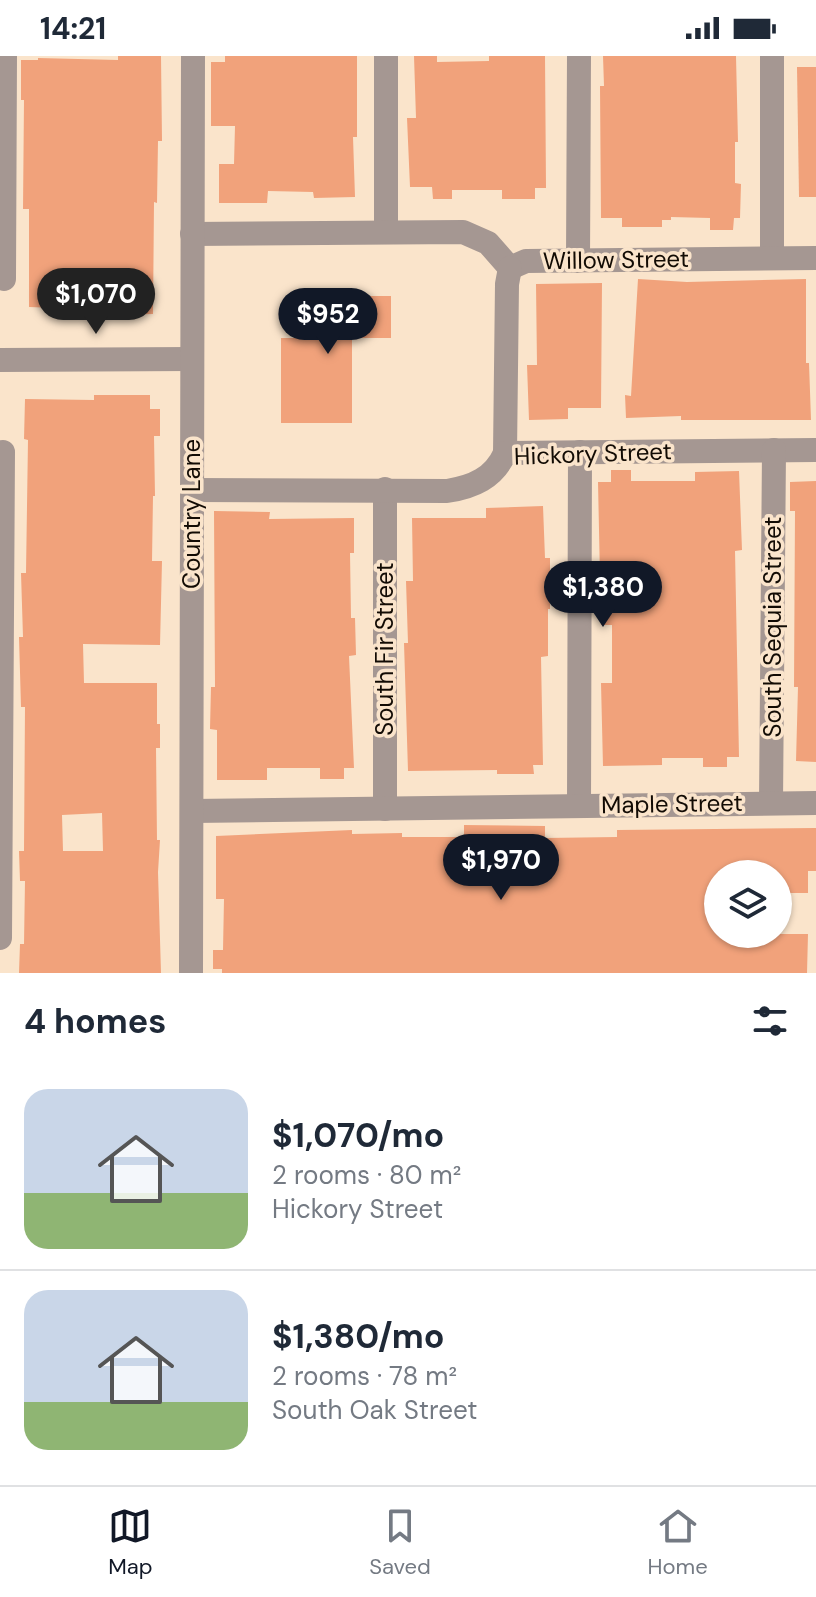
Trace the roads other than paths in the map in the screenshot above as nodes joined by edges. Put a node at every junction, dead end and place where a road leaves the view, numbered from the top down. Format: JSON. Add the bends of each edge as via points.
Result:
{"nodes":[{"id":1,"x":5,"y":56,"type":"edge"},
{"id":2,"x":193,"y":56,"type":"edge"},
{"id":3,"x":386,"y":56,"type":"edge"},
{"id":4,"x":579,"y":56,"type":"edge"},
{"id":5,"x":772,"y":56,"type":"edge"},
{"id":6,"x":386,"y":232,"type":"junction"},
{"id":7,"x":192,"y":234,"type":"junction"},
{"id":8,"x":772,"y":258,"type":"junction"},
{"id":9,"x":816,"y":258,"type":"edge"},
{"id":10,"x":578,"y":261,"type":"junction"},
{"id":11,"x":510,"y":268,"type":"junction"},
{"id":12,"x":4,"y":279,"type":"dead end"},
{"id":13,"x":191,"y":359,"type":"junction"},
{"id":14,"x":0,"y":360,"type":"edge"},
{"id":15,"x":774,"y":450,"type":"junction"},
{"id":16,"x":816,"y":450,"type":"edge"},
{"id":17,"x":3,"y":452,"type":"dead end"},
{"id":18,"x":580,"y":452,"type":"junction"},
{"id":19,"x":505,"y":453,"type":"junction"},
{"id":20,"x":385,"y":489,"type":"junction"},
{"id":21,"x":192,"y":490,"type":"junction"},
{"id":22,"x":771,"y":803,"type":"junction"},
{"id":23,"x":816,"y":803,"type":"edge"},
{"id":24,"x":579,"y":805,"type":"junction"},
{"id":25,"x":385,"y":809,"type":"junction"},
{"id":26,"x":192,"y":811,"type":"junction"},
{"id":27,"x":0,"y":938,"type":"edge"},
{"id":28,"x":191,"y":973,"type":"edge"}],
"edges":[{"from":1,"to":12,"type":"street"},
{"from":2,"to":7,"type":"street","name":"Country Lane"},
{"from":3,"to":6,"type":"street"},
{"from":4,"to":10,"type":"street"},
{"from":5,"to":8,"type":"street"},
{"from":6,"to":7,"type":"street","name":"Willow Street"},
{"from":6,"to":11,"type":"street","name":"Willow Street","via":[[463,232],[488,243]]},
{"from":7,"to":13,"type":"street","name":"Country Lane"},
{"from":8,"to":9,"type":"street","name":"Willow Street"},
{"from":8,"to":10,"type":"street","name":"Willow Street"},
{"from":10,"to":11,"type":"street","name":"Willow Street","via":[[526,261]]},
{"from":11,"to":19,"type":"street"},
{"from":13,"to":14,"type":"street"},
{"from":13,"to":21,"type":"street","name":"Country Lane"},
{"from":15,"to":16,"type":"street","name":"Hickory Street"},
{"from":15,"to":18,"type":"street","name":"Hickory Street"},
{"from":15,"to":22,"type":"street","name":"South Sequia Street"},
{"from":17,"to":27,"type":"street"},
{"from":18,"to":19,"type":"street","name":"Hickory Street"},
{"from":18,"to":24,"type":"street"},
{"from":19,"to":20,"type":"street","name":"Hickory Street","via":[[489,476],[470,487]]},
{"from":20,"to":21,"type":"street","name":"Hickory Street"},
{"from":20,"to":25,"type":"street","name":"South Fir Street"},
{"from":21,"to":26,"type":"street","name":"Country Lane"},
{"from":22,"to":23,"type":"street","name":"Maple Street"},
{"from":22,"to":24,"type":"street","name":"Maple Street"},
{"from":24,"to":25,"type":"street","name":"Maple Street"},
{"from":25,"to":26,"type":"street","name":"Maple Street"},
{"from":26,"to":28,"type":"street","name":"Country Lane"}]}
